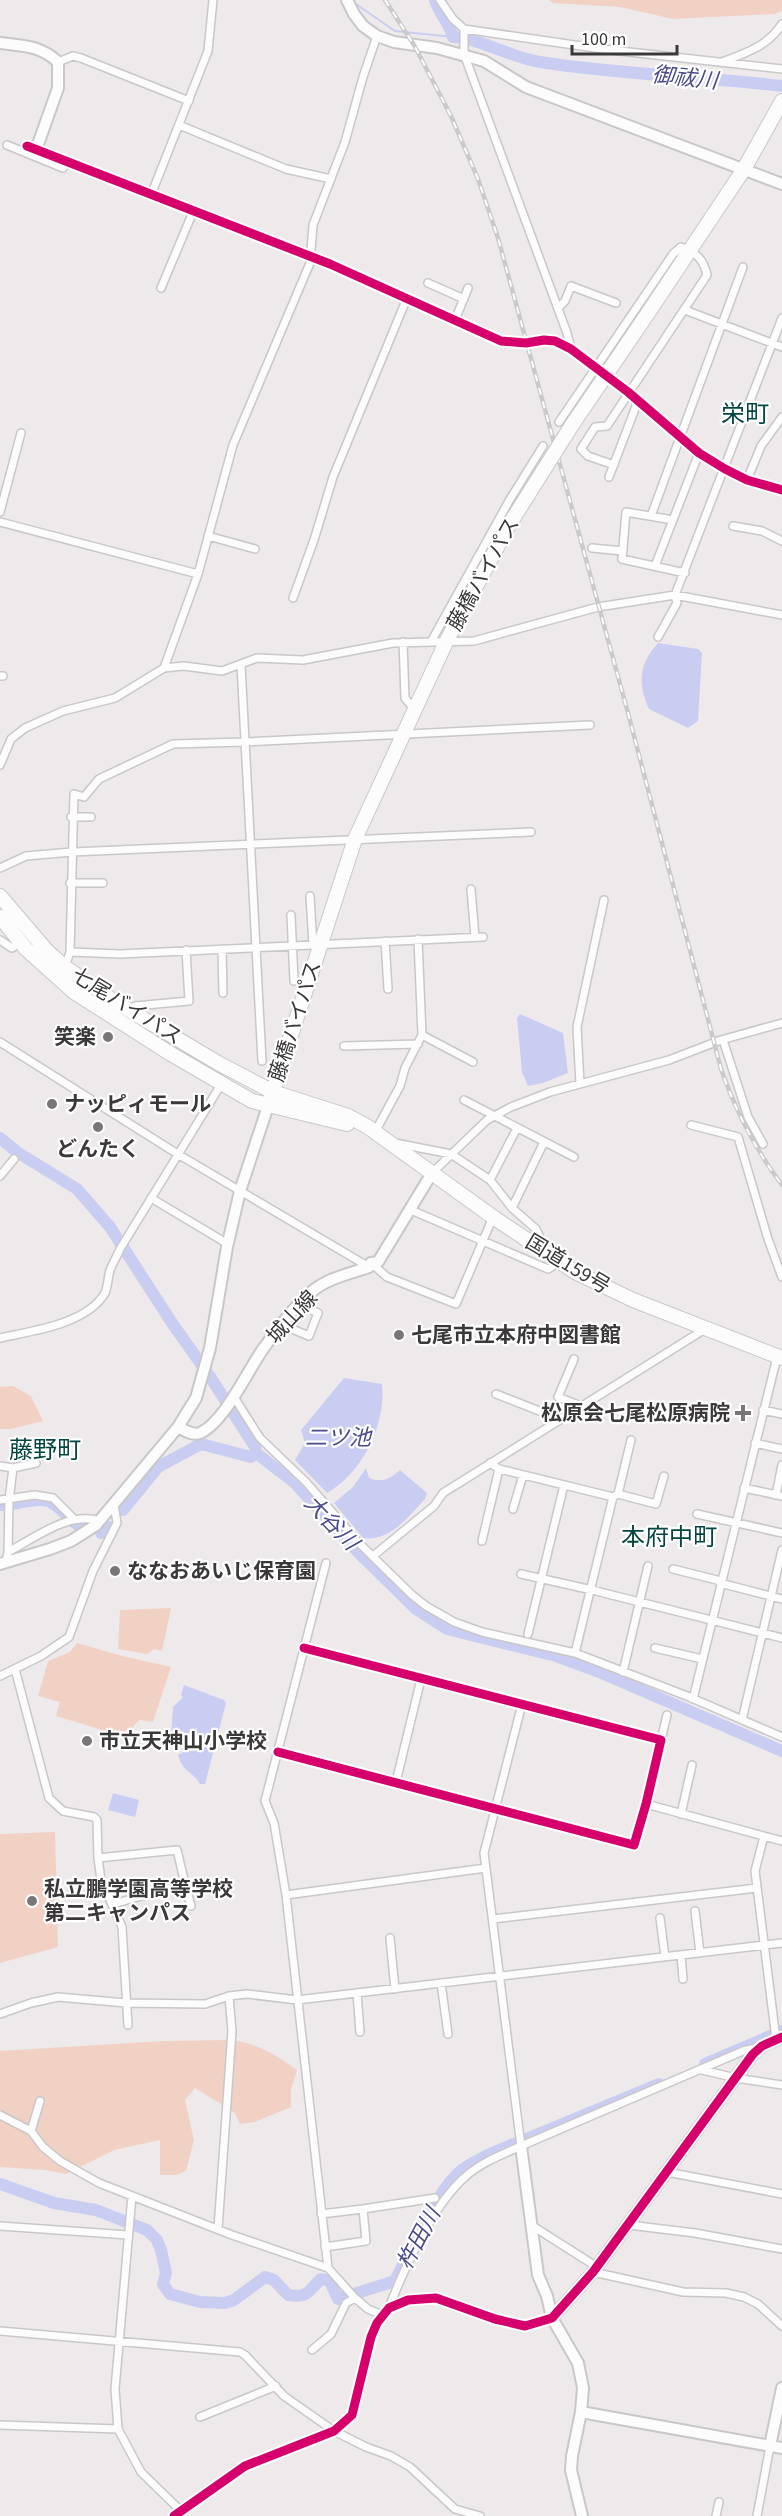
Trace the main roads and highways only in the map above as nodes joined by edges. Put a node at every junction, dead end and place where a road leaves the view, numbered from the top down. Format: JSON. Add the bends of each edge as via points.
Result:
{"nodes":[{"id":1,"x":781,"y":104,"type":"edge"},
{"id":2,"x":0,"y":896,"type":"edge"},
{"id":3,"x":0,"y":917,"type":"edge"},
{"id":4,"x":273,"y":1092,"type":"junction"},
{"id":5,"x":268,"y":1106,"type":"junction"},
{"id":6,"x":375,"y":1132,"type":"junction"},
{"id":7,"x":779,"y":1357,"type":"edge"}],
"edges":[{"from":1,"to":4,"type":"highway","name":"藤橋バイパス","bridge":true,"via":[[744,169],[509,525],[447,640],[355,839],[316,945]]},
{"from":2,"to":4,"type":"highway","name":"七尾バイパス","via":[[65,967],[218,1063]]},
{"from":3,"to":5,"type":"highway","name":"七尾バイパス","via":[[20,942],[74,992],[153,1043],[252,1101]]},
{"from":4,"to":5,"type":"highway","name":"藤橋バイパス"},
{"from":4,"to":6,"type":"highway","name":"国道159号","via":[[348,1116]]},
{"from":5,"to":6,"type":"highway","name":"国道159号"},
{"from":6,"to":7,"type":"highway","name":"国道159号","via":[[575,1272],[633,1300]]}]}
